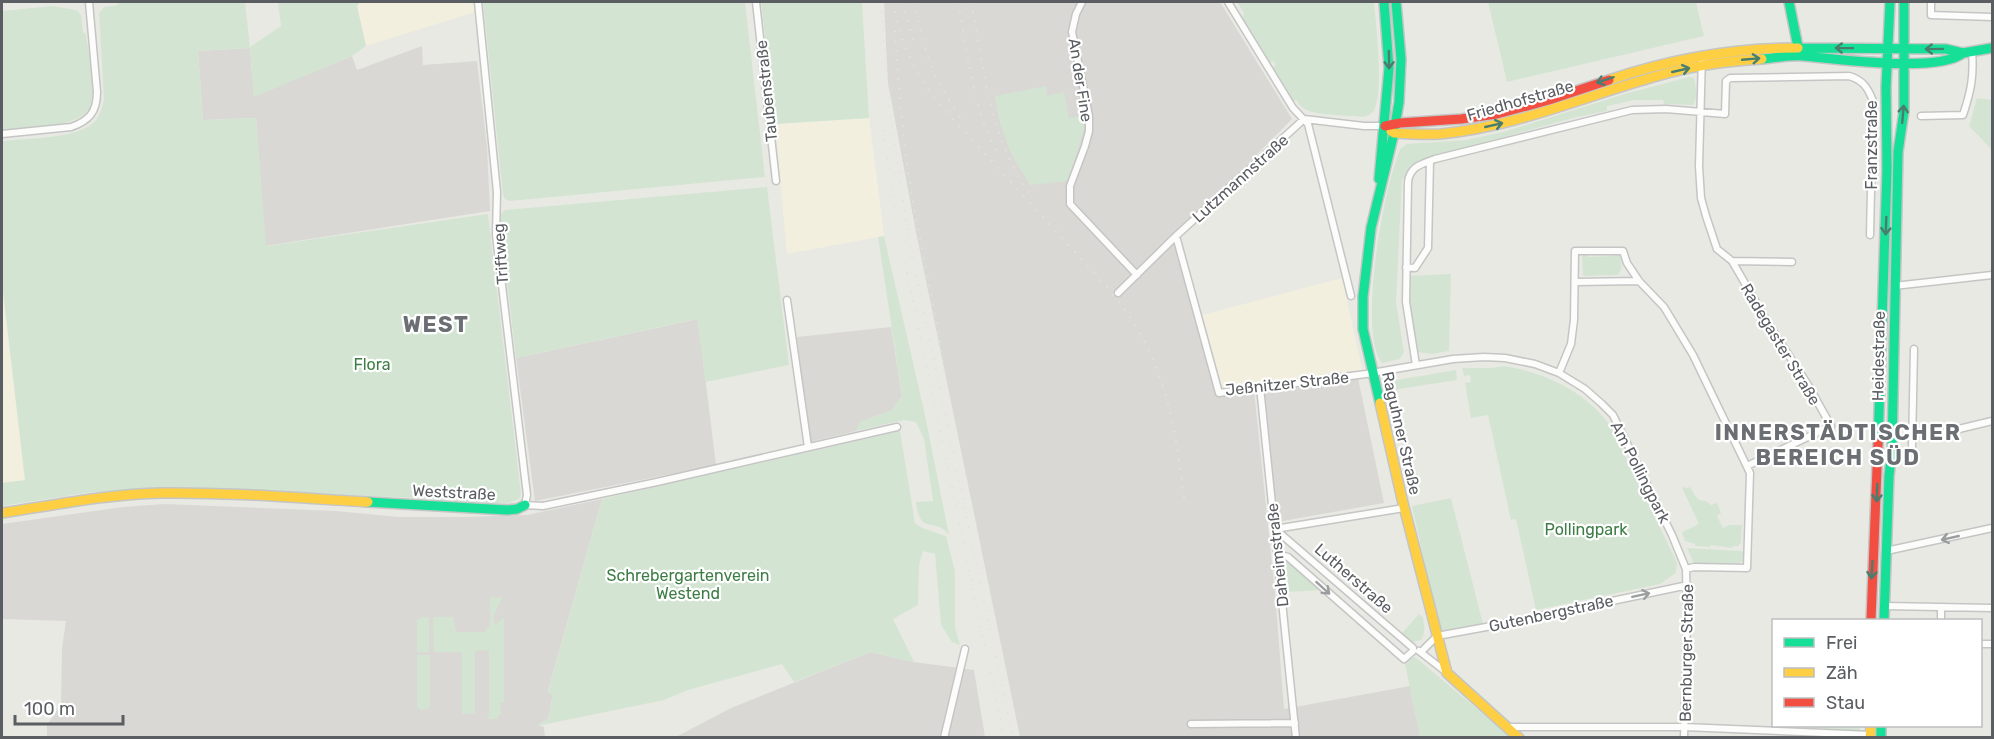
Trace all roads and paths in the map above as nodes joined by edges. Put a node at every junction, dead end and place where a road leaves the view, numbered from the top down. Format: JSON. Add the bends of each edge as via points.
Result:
{"nodes":[{"id":1,"x":89,"y":2,"type":"edge"},
{"id":2,"x":478,"y":2,"type":"edge"},
{"id":3,"x":756,"y":2,"type":"edge"},
{"id":4,"x":1082,"y":2,"type":"edge"},
{"id":5,"x":1228,"y":2,"type":"edge"},
{"id":6,"x":1384,"y":2,"type":"edge"},
{"id":7,"x":1396,"y":2,"type":"edge"},
{"id":8,"x":1789,"y":2,"type":"edge"},
{"id":9,"x":1890,"y":2,"type":"edge"},
{"id":10,"x":1904,"y":2,"type":"edge"},
{"id":11,"x":1931,"y":2,"type":"edge"},
{"id":12,"x":1992,"y":17,"type":"edge"},
{"id":13,"x":1992,"y":48,"type":"edge"},
{"id":14,"x":1889,"y":49,"type":"junction"},
{"id":15,"x":1904,"y":49,"type":"junction"},
{"id":16,"x":1799,"y":51,"type":"junction"},
{"id":17,"x":1967,"y":52,"type":"junction"},
{"id":18,"x":1702,"y":60,"type":"junction"},
{"id":19,"x":1888,"y":62,"type":"junction"},
{"id":20,"x":1904,"y":63,"type":"junction"},
{"id":21,"x":1702,"y":112,"type":"junction"},
{"id":22,"x":1921,"y":116,"type":"dead end"},
{"id":23,"x":1304,"y":119,"type":"junction"},
{"id":24,"x":1396,"y":122,"type":"junction"},
{"id":25,"x":1385,"y":126,"type":"junction"},
{"id":26,"x":1394,"y":133,"type":"junction"},
{"id":27,"x":2,"y":134,"type":"edge"},
{"id":28,"x":1430,"y":161,"type":"junction"},
{"id":29,"x":776,"y":181,"type":"dead end"},
{"id":30,"x":1378,"y":196,"type":"junction"},
{"id":31,"x":1176,"y":236,"type":"junction"},
{"id":32,"x":1870,"y":236,"type":"dead end"},
{"id":33,"x":1732,"y":261,"type":"junction"},
{"id":34,"x":1792,"y":262,"type":"dead end"},
{"id":35,"x":1406,"y":267,"type":"junction"},
{"id":36,"x":1137,"y":275,"type":"junction"},
{"id":37,"x":1992,"y":275,"type":"edge"},
{"id":38,"x":1639,"y":281,"type":"junction"},
{"id":39,"x":1576,"y":282,"type":"junction"},
{"id":40,"x":1894,"y":286,"type":"junction"},
{"id":41,"x":1884,"y":288,"type":"joint"},
{"id":42,"x":1118,"y":293,"type":"dead end"},
{"id":43,"x":1351,"y":296,"type":"dead end"},
{"id":44,"x":787,"y":300,"type":"dead end"},
{"id":45,"x":1914,"y":349,"type":"dead end"},
{"id":46,"x":1416,"y":365,"type":"junction"},
{"id":47,"x":1372,"y":373,"type":"junction"},
{"id":48,"x":1559,"y":373,"type":"junction"},
{"id":49,"x":1260,"y":387,"type":"junction"},
{"id":50,"x":1992,"y":421,"type":"edge"},
{"id":51,"x":897,"y":427,"type":"dead end"},
{"id":52,"x":1942,"y":433,"type":"dead end"},
{"id":53,"x":808,"y":447,"type":"junction"},
{"id":54,"x":1912,"y":447,"type":"dead end"},
{"id":55,"x":1747,"y":466,"type":"junction"},
{"id":56,"x":525,"y":505,"type":"junction"},
{"id":57,"x":1404,"y":508,"type":"junction"},
{"id":58,"x":2,"y":513,"type":"edge"},
{"id":59,"x":1992,"y":528,"type":"edge"},
{"id":60,"x":1275,"y":529,"type":"junction"},
{"id":61,"x":1886,"y":551,"type":"junction"},
{"id":62,"x":1277,"y":554,"type":"junction"},
{"id":63,"x":1686,"y":569,"type":"junction"},
{"id":64,"x":1688,"y":585,"type":"junction"},
{"id":65,"x":1885,"y":606,"type":"junction"},
{"id":66,"x":1871,"y":607,"type":"junction"},
{"id":67,"x":1941,"y":607,"type":"junction"},
{"id":68,"x":1992,"y":608,"type":"edge"},
{"id":69,"x":1871,"y":619,"type":"edge"},
{"id":70,"x":1884,"y":619,"type":"edge"},
{"id":71,"x":1941,"y":619,"type":"edge"},
{"id":72,"x":1437,"y":636,"type":"junction"},
{"id":73,"x":1413,"y":648,"type":"junction"},
{"id":74,"x":965,"y":649,"type":"dead end"},
{"id":75,"x":1421,"y":652,"type":"junction"},
{"id":76,"x":1447,"y":673,"type":"junction"},
{"id":77,"x":1295,"y":723,"type":"junction"},
{"id":78,"x":1191,"y":724,"type":"dead end"},
{"id":79,"x":1507,"y":727,"type":"junction"},
{"id":80,"x":1684,"y":727,"type":"junction"},
{"id":81,"x":1871,"y":733,"type":"edge"},
{"id":82,"x":1831,"y":735,"type":"edge"},
{"id":83,"x":944,"y":738,"type":"edge"},
{"id":84,"x":1296,"y":738,"type":"edge"},
{"id":85,"x":1519,"y":738,"type":"edge"},
{"id":86,"x":1684,"y":738,"type":"edge"}],
"edges":[{"from":1,"to":27,"type":"street","via":[[97,92],[93,111],[81,124],[70,127]]},
{"from":2,"to":56,"type":"street","name":"Triftweg","via":[[497,192],[496,235]]},
{"from":3,"to":29,"type":"street","name":"Taubenstraße"},
{"from":4,"to":36,"type":"street","name":"An der Fine","via":[[1072,32],[1089,131],[1070,186],[1070,204]]},
{"from":5,"to":23,"type":"street","via":[[1290,105]]},
{"from":6,"to":25,"type":"main road","name":"Raguhner Straße","one_way":true,"via":[[1389,68]]},
{"from":7,"to":24,"type":"main road","name":"Raguhner Straße","via":[[1401,69]]},
{"from":8,"to":16,"type":"main road"},
{"from":9,"to":14,"type":"main road","name":"Franzstraße"},
{"from":10,"to":15,"type":"main road","name":"Franzstraße"},
{"from":11,"to":12,"type":"street","via":[[1931,15]]},
{"from":13,"to":17,"type":"main road"},
{"from":14,"to":15,"type":"main road","name":"Friedhofstraße"},
{"from":14,"to":16,"type":"main road","name":"Friedhofstraße","one_way":true},
{"from":14,"to":19,"type":"main road","name":"Franzstraße"},
{"from":17,"to":15,"type":"main road","name":"Friedhofstraße","one_way":true},
{"from":15,"to":20,"type":"main road","name":"Franzstraße"},
{"from":16,"to":18,"type":"main road","name":"Friedhofstraße","via":[[1752,49]]},
{"from":16,"to":19,"type":"main road","name":"Friedhofstraße"},
{"from":17,"to":20,"type":"main road","name":"Friedhofstraße","via":[[1946,60]]},
{"from":17,"to":22,"type":"street","via":[[1973,67],[1971,90],[1962,115]]},
{"from":18,"to":21,"type":"street","name":"Radegaster Straße"},
{"from":18,"to":24,"type":"main road","name":"Friedhofstraße","one_way":true,"via":[[1638,70],[1497,114]]},
{"from":26,"to":18,"type":"main road","name":"Friedhofstraße","one_way":true,"via":[[1437,134],[1499,124]]},
{"from":19,"to":20,"type":"main road","name":"Friedhofstraße"},
{"from":19,"to":41,"type":"main road","name":"Franzstraße","one_way":true},
{"from":40,"to":20,"type":"main road","name":"Franzstraße","one_way":true},
{"from":21,"to":28,"type":"street","name":"Raguhner Straße","via":[[1632,110]]},
{"from":21,"to":32,"type":"street","name":"Franzstraße","via":[[1725,114],[1726,81],[1730,78],[1849,76],[1865,84],[1873,101]]},
{"from":21,"to":33,"type":"street","name":"Radegaster Straße","via":[[1701,198],[1717,249]]},
{"from":23,"to":25,"type":"street"},
{"from":23,"to":31,"type":"street","name":"Lutzmannstraße"},
{"from":23,"to":43,"type":"street"},
{"from":24,"to":25,"type":"main road","name":"Friedhofstraße"},
{"from":24,"to":26,"type":"main road","name":"Raguhner Straße"},
{"from":25,"to":26,"type":"main road"},
{"from":25,"to":30,"type":"main road","name":"Raguhner Straße"},
{"from":26,"to":30,"type":"main road","name":"Raguhner Straße"},
{"from":28,"to":35,"type":"street","name":"Raguhner Straße","via":[[1414,167],[1409,176]]},
{"from":28,"to":35,"type":"street","via":[[1428,248],[1414,268]]},
{"from":30,"to":47,"type":"main road","name":"Raguhner Straße","via":[[1363,315]]},
{"from":31,"to":36,"type":"street","name":"Lutzmannstraße"},
{"from":31,"to":49,"type":"street","name":"Jeßnitzer Straße","via":[[1219,393]]},
{"from":33,"to":34,"type":"street","name":"Radegaster Straße"},
{"from":33,"to":55,"type":"street","name":"Radegaster Straße","via":[[1830,426]]},
{"from":35,"to":46,"type":"street","name":"Raguhner Straße","via":[[1406,302]]},
{"from":36,"to":42,"type":"street","name":"Lutzmannstraße"},
{"from":37,"to":40,"type":"street"},
{"from":38,"to":39,"type":"street"},
{"from":38,"to":39,"type":"street","via":[[1623,251],[1575,250]]},
{"from":38,"to":55,"type":"street","via":[[1664,307],[1693,355]]},
{"from":39,"to":48,"type":"street","via":[[1571,344]]},
{"from":40,"to":61,"type":"main road","name":"Heidestraße"},
{"from":41,"to":66,"type":"main road","name":"Heidestraße","one_way":true},
{"from":44,"to":53,"type":"street"},
{"from":45,"to":54,"type":"street"},
{"from":46,"to":47,"type":"street","name":"Am Pollingpark"},
{"from":46,"to":48,"type":"street","name":"Am Pollingpark","via":[[1459,358],[1505,358]]},
{"from":47,"to":49,"type":"street","name":"Jeßnitzer Straße"},
{"from":47,"to":57,"type":"main road","name":"Raguhner Straße"},
{"from":48,"to":63,"type":"street","name":"Am Pollingpark","via":[[1585,389],[1612,415]]},
{"from":49,"to":60,"type":"street","name":"Daheimstraße"},
{"from":50,"to":52,"type":"street"},
{"from":51,"to":53,"type":"street","name":"Weststraße"},
{"from":53,"to":56,"type":"street","name":"Weststraße","via":[[543,506]]},
{"from":55,"to":63,"type":"street","via":[[1747,568]]},
{"from":56,"to":58,"type":"main road","name":"Weststraße","via":[[507,510],[160,493]]},
{"from":57,"to":60,"type":"street"},
{"from":57,"to":72,"type":"main road","name":"Raguhner Straße"},
{"from":59,"to":61,"type":"street","one_way":true},
{"from":60,"to":62,"type":"street","name":"Daheimstraße"},
{"from":60,"to":73,"type":"street","name":"Lutherstraße"},
{"from":61,"to":65,"type":"main road","name":"Heidestraße"},
{"from":62,"to":73,"type":"street","name":"Lutherstraße","one_way":true,"via":[[1288,556],[1404,659]]},
{"from":62,"to":77,"type":"street","name":"Daheimstraße"},
{"from":63,"to":64,"type":"street","name":"Bernburger Straße"},
{"from":72,"to":64,"type":"street","name":"Gutenbergstraße","one_way":true},
{"from":64,"to":80,"type":"street","name":"Bernburger Straße"},
{"from":65,"to":66,"type":"main road"},
{"from":65,"to":67,"type":"street"},
{"from":65,"to":70,"type":"main road","name":"Heidestraße"},
{"from":66,"to":69,"type":"main road","name":"Heidestraße"},
{"from":67,"to":68,"type":"street"},
{"from":67,"to":71,"type":"street"},
{"from":72,"to":75,"type":"street"},
{"from":72,"to":76,"type":"main road","name":"Raguhner Straße"},
{"from":73,"to":75,"type":"street","name":"Lutherstraße"},
{"from":74,"to":83,"type":"street"},
{"from":75,"to":76,"type":"street","name":"Lutherstraße"},
{"from":76,"to":79,"type":"main road","name":"Lutherstraße"},
{"from":77,"to":78,"type":"street"},
{"from":77,"to":84,"type":"street","name":"Daheimstraße"},
{"from":79,"to":80,"type":"street"},
{"from":79,"to":85,"type":"main road","name":"Lutherstraße"},
{"from":80,"to":82,"type":"street"},
{"from":80,"to":86,"type":"street","name":"Bernburger Straße"},
{"from":81,"to":82,"type":"street"}]}
